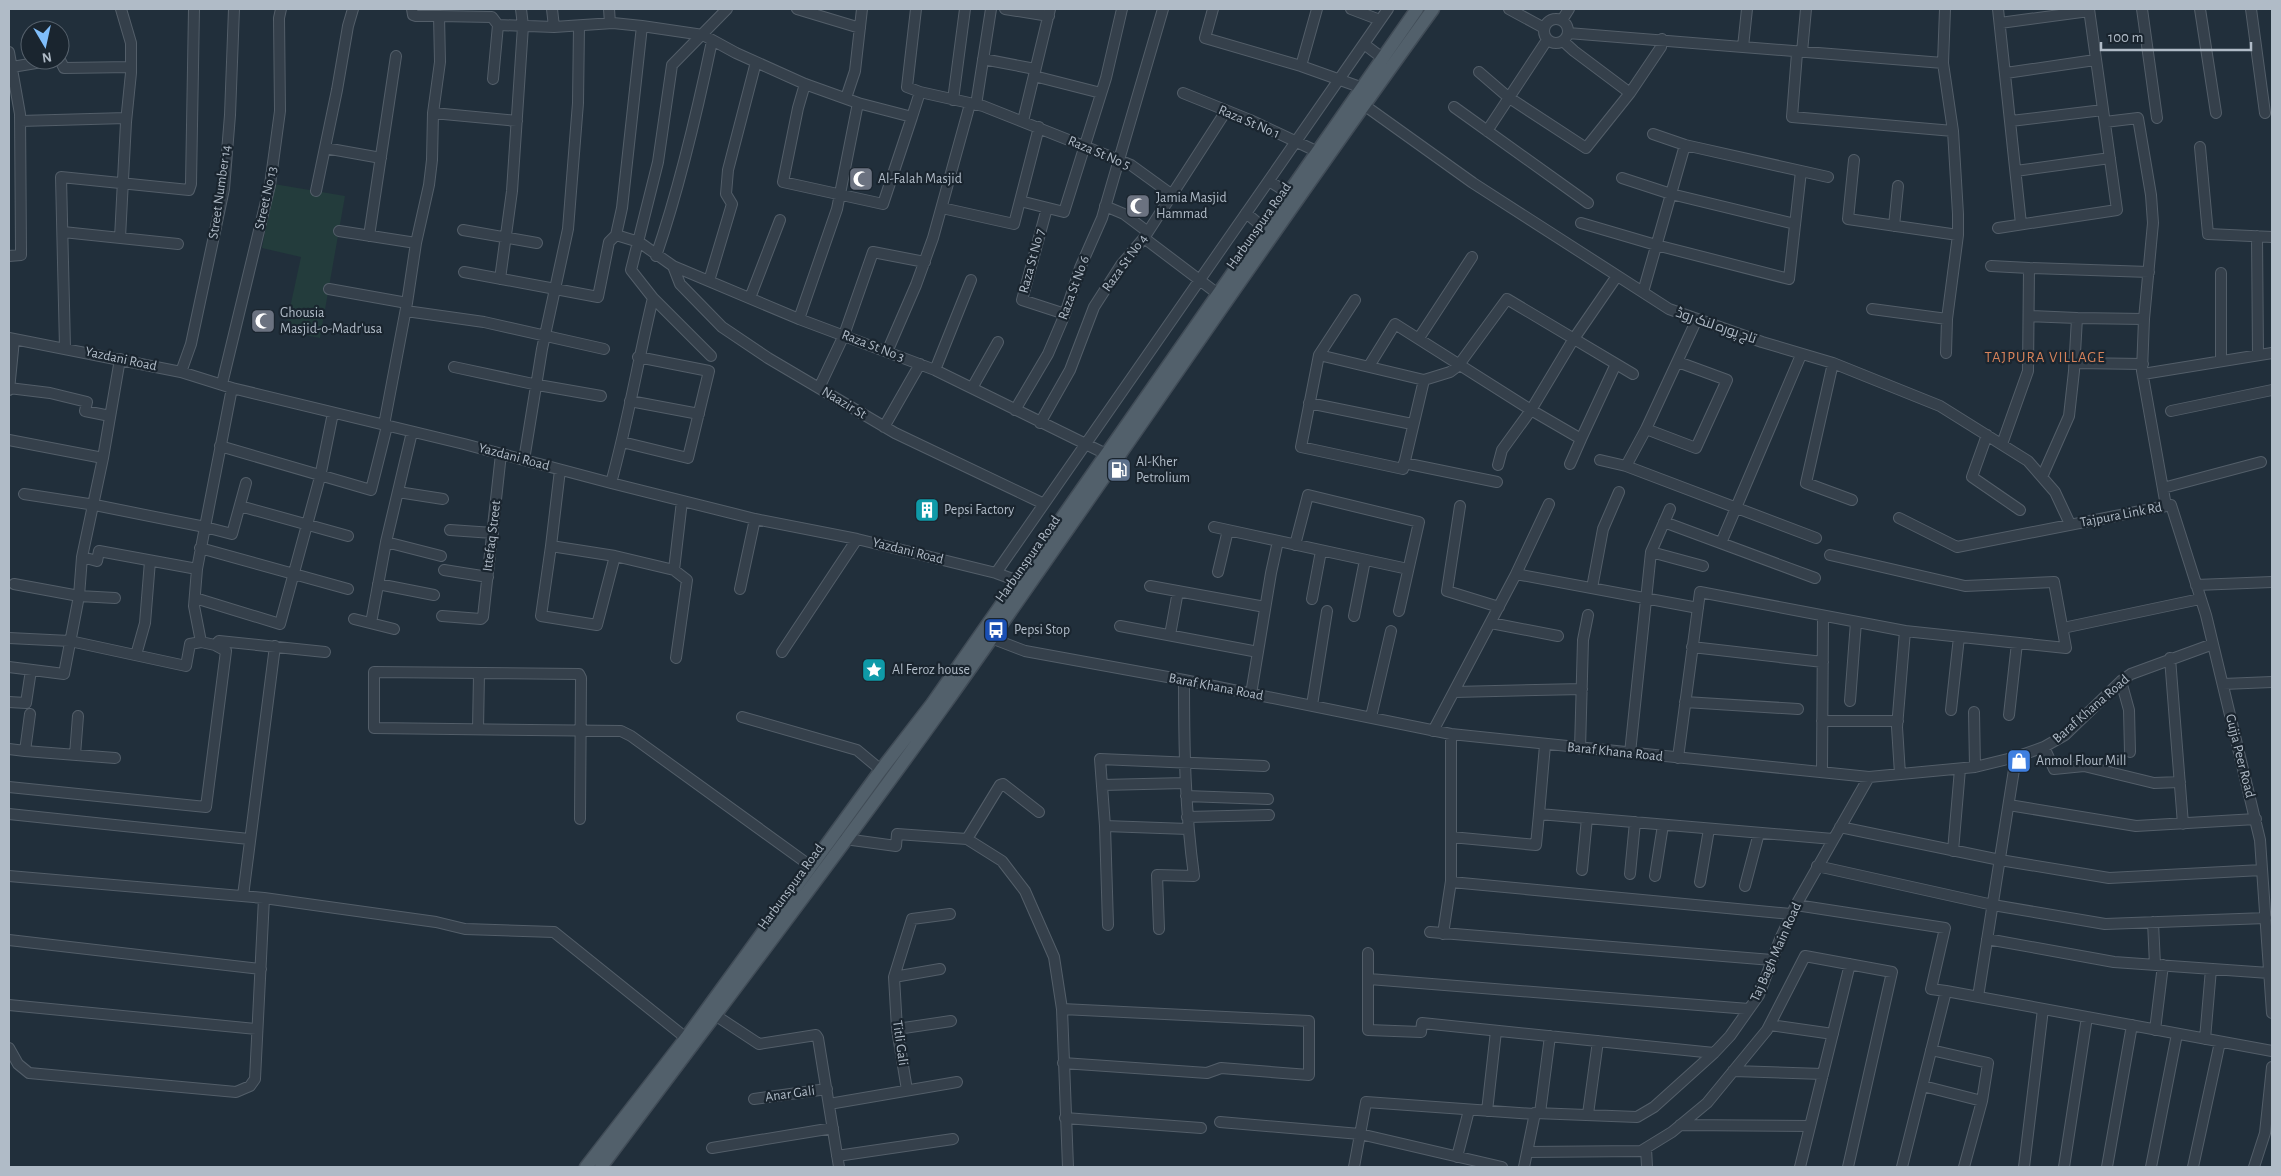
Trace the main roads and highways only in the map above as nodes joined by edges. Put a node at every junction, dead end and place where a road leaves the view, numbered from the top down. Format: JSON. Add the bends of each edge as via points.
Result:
{"nodes":[{"id":1,"x":1416,"y":9,"type":"edge"},
{"id":2,"x":1433,"y":9,"type":"edge"},
{"id":3,"x":1321,"y":154,"type":"junction"},
{"id":4,"x":1155,"y":394,"type":"junction"},
{"id":5,"x":936,"y":707,"type":"junction"},
{"id":6,"x":690,"y":1041,"type":"junction"},
{"id":7,"x":586,"y":1167,"type":"edge"},
{"id":8,"x":601,"y":1167,"type":"edge"}],
"edges":[{"from":1,"to":3,"type":"main road","name":"Harbunspura Road","via":[[1360,88]]},
{"from":2,"to":3,"type":"main road","name":"Harbunspura Road","via":[[1364,105]]},
{"from":3,"to":4,"type":"main road","name":"Harbunspura Road"},
{"from":3,"to":4,"type":"main road","name":"Harbunspura Road","via":[[1288,193],[1218,294]]},
{"from":4,"to":5,"type":"main road","name":"Harbunspura Road","via":[[991,638]]},
{"from":4,"to":5,"type":"main road","name":"Harbunspura Road","via":[[1106,454]]},
{"from":5,"to":6,"type":"main road","name":"Harbunspura Road","via":[[882,770]]},
{"from":5,"to":6,"type":"main road","name":"Harbunspura Road","via":[[845,839],[715,1015]]},
{"from":6,"to":7,"type":"main road","name":"Harbunspura Road"},
{"from":6,"to":8,"type":"main road","name":"Harbunspura Road"}]}
